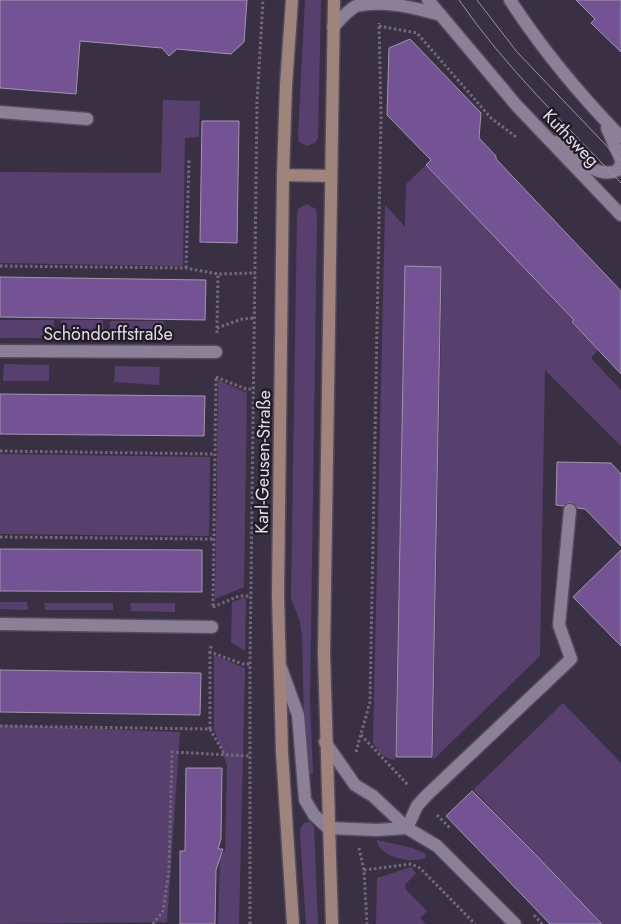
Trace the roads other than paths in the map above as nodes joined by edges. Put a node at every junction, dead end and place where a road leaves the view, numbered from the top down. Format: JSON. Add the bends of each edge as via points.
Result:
{"nodes":[{"id":1,"x":292,"y":0,"type":"edge"},
{"id":2,"x":334,"y":0,"type":"edge"},
{"id":3,"x":428,"y":0,"type":"edge"},
{"id":4,"x":510,"y":0,"type":"edge"},
{"id":5,"x":437,"y":14,"type":"junction"},
{"id":6,"x":333,"y":27,"type":"junction"},
{"id":7,"x":517,"y":106,"type":"junction"},
{"id":8,"x":0,"y":112,"type":"edge"},
{"id":9,"x":600,"y":116,"type":"junction"},
{"id":10,"x":87,"y":119,"type":"dead end"},
{"id":11,"x":621,"y":137,"type":"edge"},
{"id":12,"x":621,"y":160,"type":"edge"},
{"id":13,"x":621,"y":164,"type":"edge"},
{"id":14,"x":283,"y":175,"type":"junction"},
{"id":15,"x":330,"y":176,"type":"junction"},
{"id":16,"x":621,"y":215,"type":"edge"},
{"id":17,"x":0,"y":350,"type":"edge"},
{"id":18,"x":216,"y":352,"type":"dead end"},
{"id":19,"x":570,"y":510,"type":"dead end"},
{"id":20,"x":0,"y":624,"type":"edge"},
{"id":21,"x":212,"y":627,"type":"dead end"},
{"id":22,"x":279,"y":664,"type":"junction"},
{"id":23,"x":325,"y":742,"type":"junction"},
{"id":24,"x":328,"y":828,"type":"junction"},
{"id":25,"x":407,"y":828,"type":"junction"},
{"id":26,"x":293,"y":924,"type":"edge"},
{"id":27,"x":332,"y":924,"type":"edge"},
{"id":28,"x":515,"y":924,"type":"edge"}],
"edges":[{"from":1,"to":14,"type":"main road","name":"Karl-Geusen-Straße"},
{"from":2,"to":6,"type":"main road"},
{"from":3,"to":5,"type":"street","name":"Kuthsweg"},
{"from":4,"to":9,"type":"street","name":"Kuthsweg","via":[[528,28]]},
{"from":5,"to":6,"type":"street","via":[[379,1],[356,6]]},
{"from":5,"to":7,"type":"street","name":"Kuthsweg"},
{"from":6,"to":15,"type":"main road"},
{"from":7,"to":13,"type":"street","name":"Kuthsweg","via":[[595,170],[612,174]]},
{"from":7,"to":16,"type":"street","name":"Kuthsweg"},
{"from":8,"to":10,"type":"street"},
{"from":9,"to":11,"type":"street","name":"Kuthsweg"},
{"from":9,"to":12,"type":"street","name":"Kuthsweg"},
{"from":14,"to":15,"type":"main road"},
{"from":14,"to":22,"type":"main road","name":"Karl-Geusen-Straße"},
{"from":15,"to":23,"type":"main road"},
{"from":17,"to":18,"type":"street","name":"Schöndorffstraße"},
{"from":19,"to":25,"type":"street","via":[[560,626],[571,659],[426,796],[417,806]]},
{"from":20,"to":21,"type":"street"},
{"from":22,"to":24,"type":"street","via":[[298,715],[305,800],[314,815]]},
{"from":22,"to":26,"type":"main road","name":"Karl-Geusen-Straße"},
{"from":23,"to":24,"type":"main road"},
{"from":23,"to":25,"type":"street","via":[[355,785],[374,796]]},
{"from":24,"to":25,"type":"street"},
{"from":24,"to":27,"type":"main road"},
{"from":25,"to":28,"type":"street","via":[[437,846]]}]}
